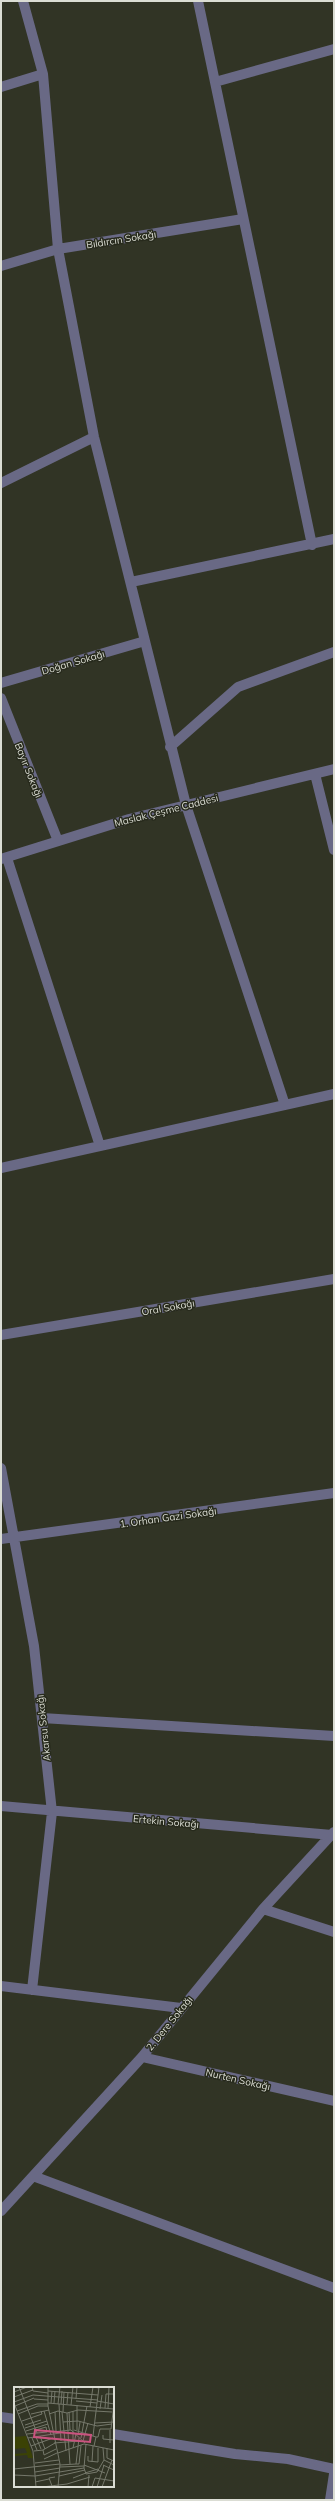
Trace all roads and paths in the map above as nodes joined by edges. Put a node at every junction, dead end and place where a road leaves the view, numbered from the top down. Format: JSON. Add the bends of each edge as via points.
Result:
{"nodes":[{"id":1,"x":23,"y":1,"type":"edge"},
{"id":2,"x":198,"y":1,"type":"edge"},
{"id":3,"x":334,"y":49,"type":"edge"},
{"id":4,"x":43,"y":74,"type":"junction"},
{"id":5,"x":215,"y":82,"type":"junction"},
{"id":6,"x":1,"y":87,"type":"edge"},
{"id":7,"x":244,"y":219,"type":"junction"},
{"id":8,"x":58,"y":249,"type":"junction"},
{"id":9,"x":1,"y":266,"type":"edge"},
{"id":10,"x":94,"y":437,"type":"junction"},
{"id":11,"x":1,"y":483,"type":"edge"},
{"id":12,"x":334,"y":539,"type":"edge"},
{"id":13,"x":312,"y":545,"type":"junction"},
{"id":14,"x":131,"y":582,"type":"junction"},
{"id":15,"x":145,"y":641,"type":"junction"},
{"id":16,"x":334,"y":652,"type":"edge"},
{"id":17,"x":1,"y":683,"type":"edge"},
{"id":18,"x":1,"y":698,"type":"edge"},
{"id":19,"x":170,"y":747,"type":"junction"},
{"id":20,"x":334,"y":769,"type":"edge"},
{"id":21,"x":315,"y":774,"type":"junction"},
{"id":22,"x":186,"y":805,"type":"junction"},
{"id":23,"x":58,"y":841,"type":"junction"},
{"id":24,"x":334,"y":850,"type":"edge"},
{"id":25,"x":4,"y":858,"type":"edge"},
{"id":26,"x":334,"y":1094,"type":"edge"},
{"id":27,"x":285,"y":1105,"type":"junction"},
{"id":28,"x":100,"y":1146,"type":"junction"},
{"id":29,"x":1,"y":1168,"type":"edge"},
{"id":30,"x":334,"y":1279,"type":"edge"},
{"id":31,"x":1,"y":1336,"type":"edge"},
{"id":32,"x":1,"y":1468,"type":"edge"},
{"id":33,"x":334,"y":1493,"type":"edge"},
{"id":34,"x":14,"y":1538,"type":"junction"},
{"id":35,"x":1,"y":1539,"type":"edge"},
{"id":36,"x":42,"y":1718,"type":"junction"},
{"id":37,"x":334,"y":1736,"type":"edge"},
{"id":38,"x":1,"y":1806,"type":"edge"},
{"id":39,"x":52,"y":1812,"type":"junction"},
{"id":40,"x":333,"y":1833,"type":"edge"},
{"id":41,"x":263,"y":1909,"type":"junction"},
{"id":42,"x":334,"y":1932,"type":"edge"},
{"id":43,"x":1,"y":1986,"type":"edge"},
{"id":44,"x":32,"y":1990,"type":"junction"},
{"id":45,"x":182,"y":2008,"type":"junction"},
{"id":46,"x":142,"y":2057,"type":"junction"},
{"id":47,"x":334,"y":2101,"type":"edge"},
{"id":48,"x":33,"y":2176,"type":"junction"},
{"id":49,"x":1,"y":2211,"type":"edge"},
{"id":50,"x":334,"y":2288,"type":"edge"},
{"id":51,"x":1,"y":2417,"type":"edge"},
{"id":52,"x":14,"y":2419,"type":"edge"},
{"id":53,"x":114,"y":2434,"type":"edge"},
{"id":54,"x":334,"y":2469,"type":"edge"},
{"id":55,"x":334,"y":2474,"type":"edge"},
{"id":56,"x":330,"y":2500,"type":"edge"}],
"edges":[{"from":1,"to":4,"type":"street"},
{"from":2,"to":5,"type":"street"},
{"from":3,"to":5,"type":"street"},
{"from":4,"to":6,"type":"street"},
{"from":4,"to":8,"type":"street"},
{"from":5,"to":7,"type":"street"},
{"from":7,"to":8,"type":"street","name":"Bıldırcın Sokağı"},
{"from":7,"to":13,"type":"street"},
{"from":8,"to":9,"type":"street","name":"Bıldırcın Sokağı"},
{"from":8,"to":10,"type":"street"},
{"from":10,"to":11,"type":"street"},
{"from":10,"to":14,"type":"street"},
{"from":12,"to":13,"type":"street"},
{"from":13,"to":14,"type":"street"},
{"from":14,"to":15,"type":"street"},
{"from":15,"to":17,"type":"street","name":"Doğan Sokağı"},
{"from":15,"to":19,"type":"street"},
{"from":16,"to":19,"type":"street","via":[[238,687]]},
{"from":18,"to":23,"type":"street","name":"Bayır Sokağı"},
{"from":19,"to":22,"type":"street"},
{"from":20,"to":21,"type":"street","name":"Maslak Çeşme Caddesi"},
{"from":21,"to":22,"type":"street","name":"Maslak Çeşme Caddesi"},
{"from":21,"to":24,"type":"street"},
{"from":22,"to":23,"type":"street","name":"Maslak Çeşme Caddesi"},
{"from":22,"to":27,"type":"street"},
{"from":23,"to":25,"type":"street","name":"Maslak Çeşme Caddesi"},
{"from":25,"to":28,"type":"street"},
{"from":26,"to":27,"type":"street"},
{"from":27,"to":28,"type":"street"},
{"from":28,"to":29,"type":"street"},
{"from":30,"to":31,"type":"street","name":"Oral Sokağı"},
{"from":32,"to":34,"type":"street","name":"Akarsu Sokağı"},
{"from":33,"to":34,"type":"street","name":"1. Orhan Gazi Sokağı"},
{"from":34,"to":35,"type":"street","name":"1. Orhan Gazi Sokağı"},
{"from":34,"to":36,"type":"street","name":"Akarsu Sokağı","via":[[34,1646]]},
{"from":36,"to":37,"type":"street"},
{"from":36,"to":39,"type":"street","name":"Akarsu Sokağı"},
{"from":38,"to":39,"type":"street","name":"Ertekin Sokağı"},
{"from":39,"to":40,"type":"street","name":"Ertekin Sokağı"},
{"from":39,"to":44,"type":"street","name":"Akarsu Sokağı"},
{"from":40,"to":41,"type":"street","name":"2. Dere Sokağı"},
{"from":41,"to":42,"type":"street"},
{"from":41,"to":45,"type":"street","name":"2. Dere Sokağı"},
{"from":43,"to":44,"type":"street"},
{"from":44,"to":45,"type":"street"},
{"from":45,"to":46,"type":"street","name":"2. Dere Sokağı"},
{"from":46,"to":47,"type":"street","name":"Nurten Sokağı"},
{"from":46,"to":48,"type":"street","name":"2. Dere Sokağı"},
{"from":48,"to":49,"type":"street","name":"2. Dere Sokağı"},
{"from":48,"to":50,"type":"street"},
{"from":51,"to":52,"type":"street"},
{"from":53,"to":54,"type":"street","via":[[235,2454],[288,2459]]},
{"from":55,"to":56,"type":"street"}]}
